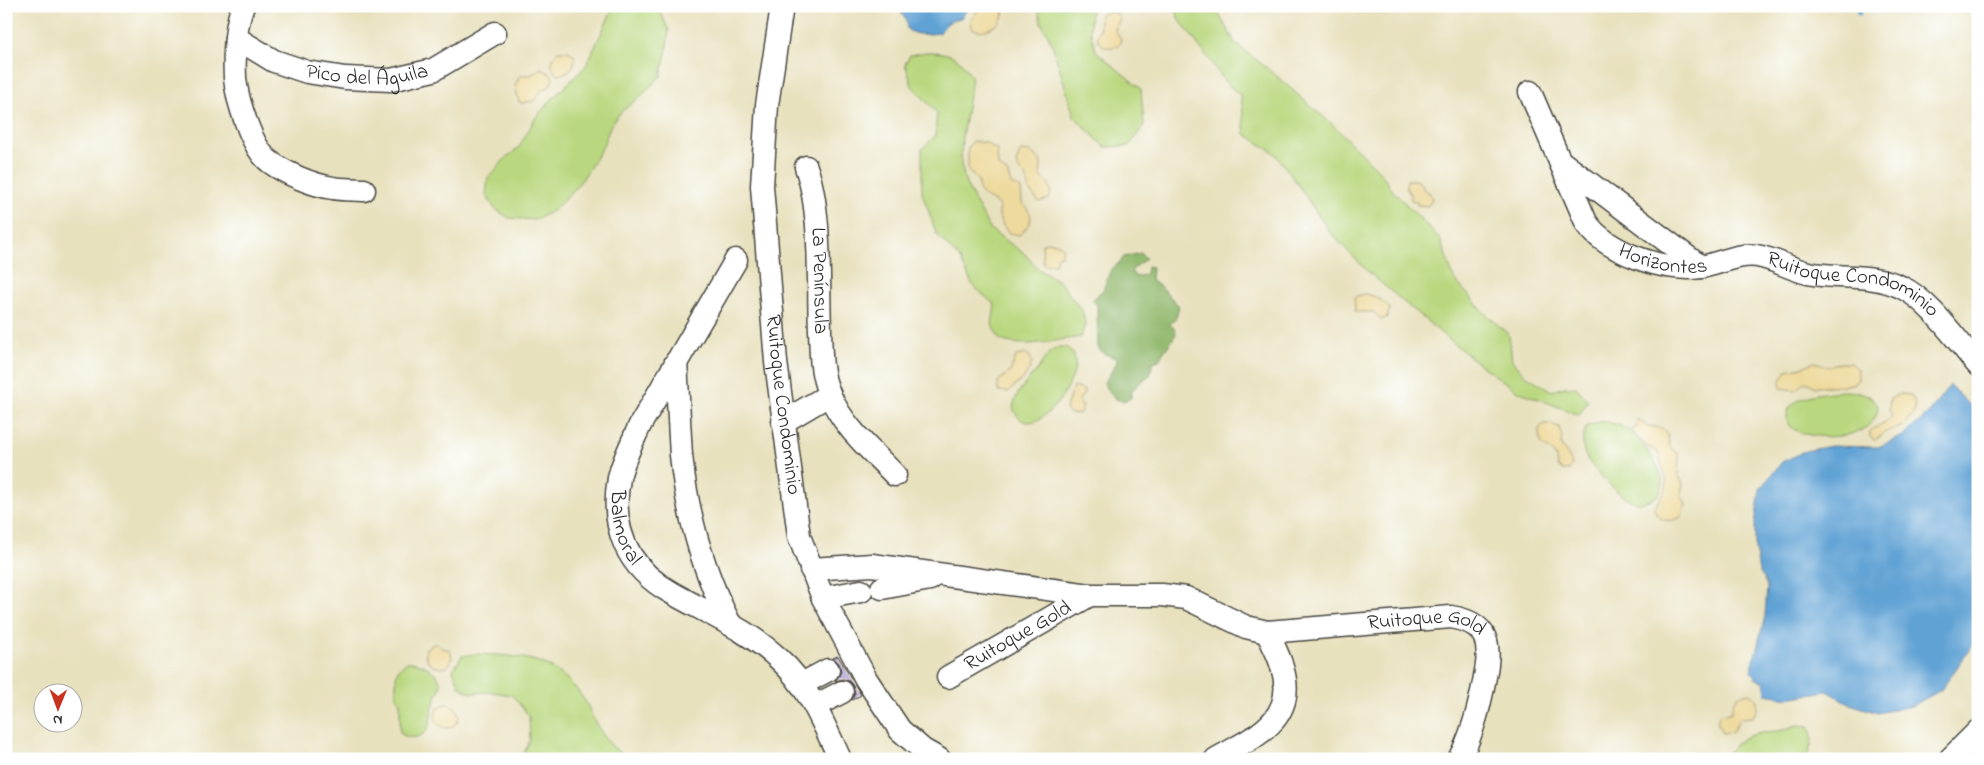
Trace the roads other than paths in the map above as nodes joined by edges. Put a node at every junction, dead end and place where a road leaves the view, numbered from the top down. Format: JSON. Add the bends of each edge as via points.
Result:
{"nodes":[{"id":1,"x":243,"y":6,"type":"edge"},
{"id":2,"x":782,"y":6,"type":"edge"},
{"id":3,"x":495,"y":33,"type":"dead end"},
{"id":4,"x":236,"y":38,"type":"junction"},
{"id":5,"x":1530,"y":92,"type":"dead end"},
{"id":6,"x":1559,"y":160,"type":"junction"},
{"id":7,"x":806,"y":167,"type":"dead end"},
{"id":8,"x":364,"y":190,"type":"dead end"},
{"id":9,"x":736,"y":260,"type":"dead end"},
{"id":10,"x":1701,"y":267,"type":"junction"},
{"id":11,"x":676,"y":362,"type":"junction"},
{"id":12,"x":1978,"y":365,"type":"edge"},
{"id":13,"x":829,"y":395,"type":"junction"},
{"id":14,"x":784,"y":422,"type":"junction"},
{"id":15,"x":895,"y":475,"type":"dead end"},
{"id":16,"x":811,"y":569,"type":"junction"},
{"id":17,"x":948,"y":576,"type":"junction"},
{"id":18,"x":1090,"y":595,"type":"junction"},
{"id":19,"x":824,"y":598,"type":"junction"},
{"id":20,"x":730,"y":624,"type":"junction"},
{"id":21,"x":1267,"y":632,"type":"junction"},
{"id":22,"x":841,"y":663,"type":"junction"},
{"id":23,"x":948,"y":677,"type":"dead end"},
{"id":24,"x":802,"y":684,"type":"junction"},
{"id":25,"x":854,"y":686,"type":"junction"},
{"id":26,"x":815,"y":706,"type":"junction"},
{"id":27,"x":1978,"y":731,"type":"edge"},
{"id":28,"x":840,"y":759,"type":"edge"},
{"id":29,"x":939,"y":759,"type":"edge"},
{"id":30,"x":1216,"y":759,"type":"edge"},
{"id":31,"x":1459,"y":759,"type":"edge"},
{"id":32,"x":1950,"y":759,"type":"edge"}],
"edges":[{"from":1,"to":4,"type":"street"},
{"from":2,"to":14,"type":"street","name":"Ruitoque Condominio","via":[[767,105],[762,186]]},
{"from":3,"to":4,"type":"street","name":"Pico del Águila","via":[[433,70],[391,80],[307,72],[274,61]]},
{"from":4,"to":8,"type":"street","via":[[236,80],[242,110],[255,142],[268,161],[303,179],[333,188]]},
{"from":5,"to":6,"type":"street","name":"Horizontes"},
{"from":6,"to":10,"type":"street","name":"Horizontes"},
{"from":6,"to":10,"type":"street","name":"Horizontes","via":[[1586,222],[1604,242],[1650,263]]},
{"from":7,"to":13,"type":"street","name":"La Península","via":[[817,230],[821,372]]},
{"from":9,"to":11,"type":"street","name":"Balmoral"},
{"from":10,"to":12,"type":"street","name":"Ruitoque Condominio","via":[[1742,256],[1757,256],[1792,270],[1877,279],[1900,286],[1926,305]]},
{"from":11,"to":20,"type":"street","via":[[681,455],[691,513],[707,574]]},
{"from":11,"to":20,"type":"street","name":"Balmoral","via":[[640,425],[620,476],[616,507],[622,539],[633,560],[648,576],[670,592]]},
{"from":13,"to":14,"type":"street"},
{"from":13,"to":15,"type":"street","name":"La Península","via":[[851,430]]},
{"from":14,"to":16,"type":"street","name":"Ruitoque Condominio","via":[[799,536]]},
{"from":16,"to":17,"type":"street","name":"Ruitoque Gold","via":[[872,565]]},
{"from":16,"to":19,"type":"street","name":"Ruitoque Condominio"},
{"from":17,"to":18,"type":"street","name":"Ruitoque Gold"},
{"from":17,"to":19,"type":"street","name":"Ruitoque Gold"},
{"from":18,"to":21,"type":"street","name":"Ruitoque Gold","via":[[1186,598],[1246,627]]},
{"from":18,"to":23,"type":"street","name":"Ruitoque Gold"},
{"from":19,"to":22,"type":"street","name":"Ruitoque Condominio"},
{"from":20,"to":24,"type":"street","name":"Balmoral","via":[[761,643]]},
{"from":21,"to":30,"type":"street","via":[[1283,667],[1284,704],[1264,732]]},
{"from":21,"to":31,"type":"street","name":"Ruitoque Gold","via":[[1451,617],[1474,625],[1488,645],[1489,657],[1476,719]]},
{"from":22,"to":24,"type":"street"},
{"from":22,"to":25,"type":"street","name":"Ruitoque Condominio"},
{"from":24,"to":26,"type":"street","name":"Balmoral"},
{"from":25,"to":26,"type":"street"},
{"from":25,"to":29,"type":"street","name":"Ruitoque Condominio","via":[[923,750]]},
{"from":26,"to":28,"type":"street","name":"Balmoral"},
{"from":27,"to":32,"type":"street"}]}
